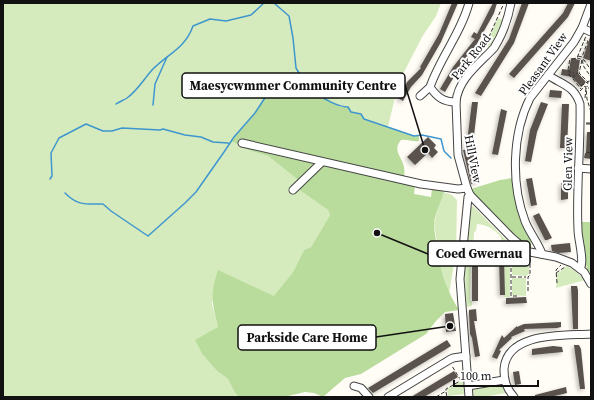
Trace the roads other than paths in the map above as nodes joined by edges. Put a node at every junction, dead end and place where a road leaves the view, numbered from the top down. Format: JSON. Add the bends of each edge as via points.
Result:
{"nodes":[{"id":1,"x":469,"y":3,"type":"edge"},
{"id":2,"x":511,"y":3,"type":"edge"},
{"id":3,"x":591,"y":4,"type":"edge"},
{"id":4,"x":587,"y":31,"type":"edge"},
{"id":5,"x":548,"y":75,"type":"junction"},
{"id":6,"x":430,"y":87,"type":"junction"},
{"id":7,"x":420,"y":96,"type":"dead end"},
{"id":8,"x":456,"y":102,"type":"junction"},
{"id":9,"x":242,"y":143,"type":"dead end"},
{"id":10,"x":322,"y":162,"type":"junction"},
{"id":11,"x":578,"y":168,"type":"junction"},
{"id":12,"x":591,"y":168,"type":"edge"},
{"id":13,"x":467,"y":188,"type":"junction"},
{"id":14,"x":292,"y":190,"type":"dead end"},
{"id":15,"x":470,"y":195,"type":"junction"},
{"id":16,"x":542,"y":254,"type":"junction"},
{"id":17,"x":580,"y":269,"type":"junction"},
{"id":18,"x":591,"y":284,"type":"edge"},
{"id":19,"x":591,"y":334,"type":"edge"},
{"id":20,"x":466,"y":356,"type":"junction"},
{"id":21,"x":504,"y":380,"type":"junction"},
{"id":22,"x":354,"y":386,"type":"dead end"},
{"id":23,"x":468,"y":386,"type":"junction"},
{"id":24,"x":369,"y":397,"type":"edge"},
{"id":25,"x":388,"y":397,"type":"edge"},
{"id":26,"x":469,"y":397,"type":"edge"},
{"id":27,"x":514,"y":397,"type":"edge"}],
"edges":[{"from":1,"to":6,"type":"street","via":[[465,17]]},
{"from":2,"to":8,"type":"street","name":"Park Road","via":[[498,42],[464,80],[457,93]]},
{"from":3,"to":4,"type":"street","name":"Pleasant View"},
{"from":4,"to":5,"type":"street","name":"Pleasant View"},
{"from":5,"to":11,"type":"street","name":"Glen View","via":[[571,88],[578,99]]},
{"from":5,"to":16,"type":"street","name":"Pleasant View","via":[[526,108],[519,131],[516,157],[520,203],[530,232]]},
{"from":6,"to":7,"type":"street"},
{"from":6,"to":8,"type":"street","via":[[440,99]]},
{"from":8,"to":13,"type":"street","name":"Hill View","via":[[458,155]]},
{"from":9,"to":10,"type":"street"},
{"from":10,"to":13,"type":"street","via":[[420,184]]},
{"from":10,"to":14,"type":"street"},
{"from":11,"to":12,"type":"street"},
{"from":11,"to":17,"type":"street","name":"Glen View","via":[[578,230],[583,264]]},
{"from":13,"to":15,"type":"street","name":"Hill View"},
{"from":15,"to":16,"type":"street","via":[[525,249]]},
{"from":15,"to":20,"type":"street","name":"Hill View","via":[[460,279]]},
{"from":16,"to":17,"type":"street"},
{"from":17,"to":18,"type":"street"},
{"from":19,"to":21,"type":"street","via":[[526,341],[512,350],[504,366]]},
{"from":20,"to":23,"type":"street","name":"Hill View"},
{"from":20,"to":25,"type":"street","via":[[449,360]]},
{"from":21,"to":23,"type":"street"},
{"from":21,"to":27,"type":"street"},
{"from":22,"to":24,"type":"street"},
{"from":23,"to":26,"type":"street","name":"Hill View"}]}
